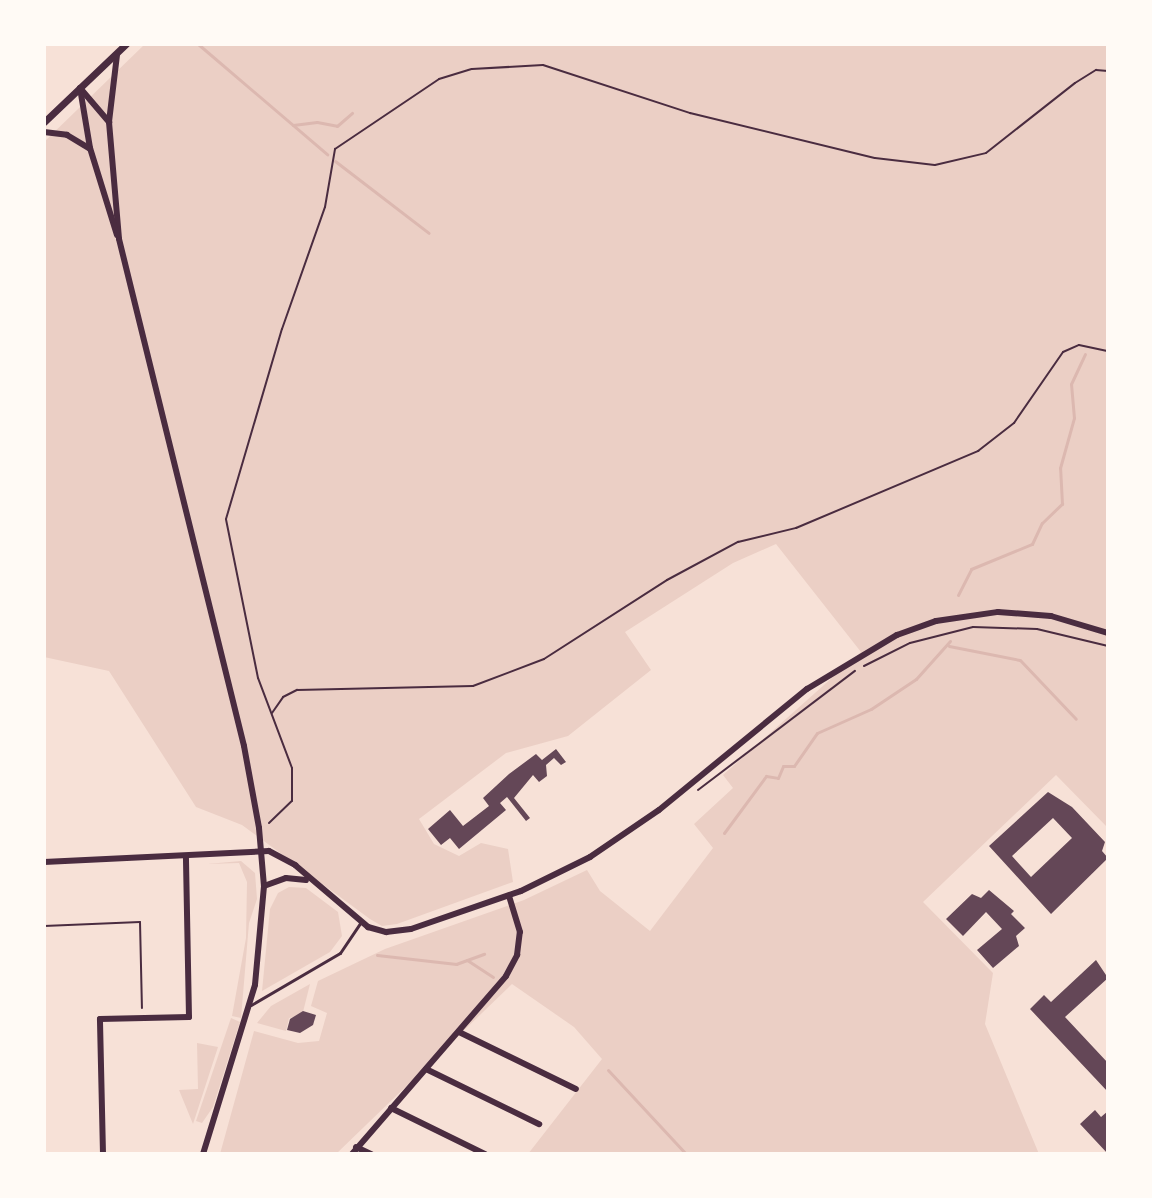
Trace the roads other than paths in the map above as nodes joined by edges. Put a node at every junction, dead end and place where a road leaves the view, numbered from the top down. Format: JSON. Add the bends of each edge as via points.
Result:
{"nodes":[{"id":1,"x":126,"y":44,"type":"edge"},
{"id":2,"x":118,"y":52,"type":"junction"},
{"id":3,"x":80,"y":88,"type":"junction"},
{"id":4,"x":44,"y":122,"type":"edge"},
{"id":5,"x":109,"y":122,"type":"junction"},
{"id":6,"x":44,"y":132,"type":"edge"},
{"id":7,"x":90,"y":148,"type":"junction"},
{"id":8,"x":119,"y":239,"type":"junction"},
{"id":9,"x":1108,"y":633,"type":"edge"},
{"id":10,"x":262,"y":852,"type":"junction"},
{"id":11,"x":186,"y":856,"type":"junction"},
{"id":12,"x":44,"y":862,"type":"edge"},
{"id":13,"x":309,"y":882,"type":"junction"},
{"id":14,"x":264,"y":886,"type":"junction"},
{"id":15,"x":509,"y":896,"type":"junction"},
{"id":16,"x":360,"y":923,"type":"junction"},
{"id":17,"x":251,"y":1005,"type":"junction"},
{"id":18,"x":459,"y":1032,"type":"junction"},
{"id":19,"x":426,"y":1069,"type":"junction"},
{"id":20,"x":576,"y":1089,"type":"dead end"},
{"id":21,"x":391,"y":1108,"type":"junction"},
{"id":22,"x":539,"y":1124,"type":"dead end"},
{"id":23,"x":354,"y":1150,"type":"edge"},
{"id":24,"x":103,"y":1154,"type":"edge"},
{"id":25,"x":203,"y":1154,"type":"edge"},
{"id":26,"x":371,"y":1154,"type":"edge"},
{"id":27,"x":485,"y":1154,"type":"edge"}],
"edges":[{"from":1,"to":2,"type":"street"},
{"from":2,"to":3,"type":"street"},
{"from":2,"to":5,"type":"street"},
{"from":3,"to":4,"type":"street"},
{"from":3,"to":5,"type":"street"},
{"from":3,"to":7,"type":"street"},
{"from":5,"to":8,"type":"street"},
{"from":6,"to":7,"type":"street","via":[[67,135]]},
{"from":7,"to":8,"type":"street"},
{"from":8,"to":10,"type":"street","via":[[244,746]]},
{"from":9,"to":15,"type":"street","via":[[1051,616],[1007,612],[918,627],[831,672],[590,857]]},
{"from":10,"to":11,"type":"street"},
{"from":10,"to":13,"type":"street","via":[[279,853]]},
{"from":10,"to":14,"type":"street"},
{"from":11,"to":12,"type":"street"},
{"from":11,"to":24,"type":"street","via":[[189,1017],[100,1019]]},
{"from":13,"to":14,"type":"street","via":[[286,878]]},
{"from":13,"to":16,"type":"street"},
{"from":14,"to":17,"type":"street"},
{"from":15,"to":16,"type":"street","via":[[394,933]]},
{"from":15,"to":18,"type":"street","via":[[520,932],[517,955]]},
{"from":16,"to":17,"type":"lane","via":[[340,953]]},
{"from":17,"to":25,"type":"street"},
{"from":18,"to":19,"type":"street"},
{"from":18,"to":20,"type":"street"},
{"from":19,"to":21,"type":"street"},
{"from":19,"to":22,"type":"street"},
{"from":21,"to":23,"type":"street"},
{"from":21,"to":27,"type":"street"},
{"from":23,"to":26,"type":"street"}]}
